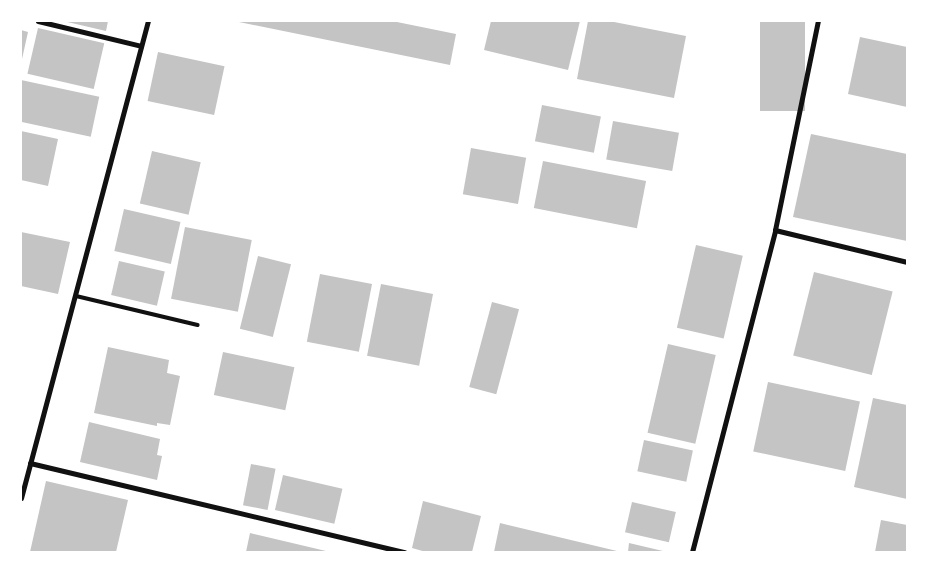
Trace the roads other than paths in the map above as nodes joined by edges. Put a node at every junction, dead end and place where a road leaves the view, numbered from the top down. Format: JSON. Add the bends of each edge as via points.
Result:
{"nodes":[{"id":1,"x":38,"y":21,"type":"edge"},
{"id":2,"x":148,"y":21,"type":"edge"},
{"id":3,"x":818,"y":21,"type":"edge"},
{"id":4,"x":140,"y":46,"type":"junction"},
{"id":5,"x":775,"y":230,"type":"junction"},
{"id":6,"x":907,"y":262,"type":"edge"},
{"id":7,"x":76,"y":296,"type":"junction"},
{"id":8,"x":198,"y":325,"type":"dead end"},
{"id":9,"x":30,"y":463,"type":"junction"},
{"id":10,"x":21,"y":498,"type":"edge"},
{"id":11,"x":406,"y":552,"type":"edge"},
{"id":12,"x":692,"y":552,"type":"edge"}],
"edges":[{"from":1,"to":4,"type":"street"},
{"from":2,"to":4,"type":"street"},
{"from":3,"to":5,"type":"street"},
{"from":4,"to":7,"type":"street"},
{"from":5,"to":6,"type":"street"},
{"from":5,"to":12,"type":"street"},
{"from":7,"to":8,"type":"lane"},
{"from":7,"to":9,"type":"street"},
{"from":9,"to":10,"type":"street"},
{"from":9,"to":11,"type":"street"}]}
